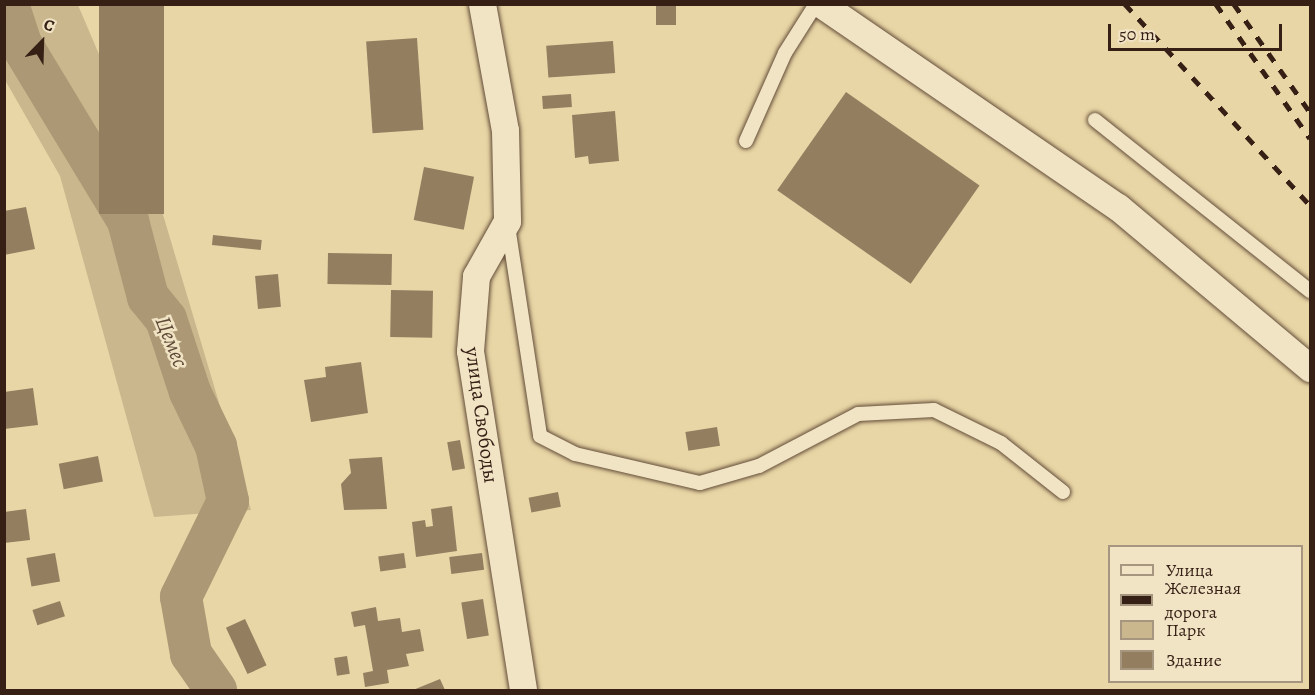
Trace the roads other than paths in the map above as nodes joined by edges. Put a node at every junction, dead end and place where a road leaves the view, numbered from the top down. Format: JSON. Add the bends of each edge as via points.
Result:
{"nodes":[{"id":1,"x":482,"y":4,"type":"edge"},
{"id":2,"x":816,"y":4,"type":"edge"},
{"id":3,"x":821,"y":4,"type":"edge"},
{"id":4,"x":1095,"y":120,"type":"dead end"},
{"id":5,"x":746,"y":141,"type":"dead end"},
{"id":6,"x":507,"y":220,"type":"junction"},
{"id":7,"x":1311,"y":291,"type":"edge"},
{"id":8,"x":1311,"y":368,"type":"edge"},
{"id":9,"x":1063,"y":492,"type":"dead end"},
{"id":10,"x":523,"y":690,"type":"edge"}],
"edges":[{"from":1,"to":6,"type":"street","via":[[505,130]]},
{"from":2,"to":5,"type":"lane","via":[[785,53]]},
{"from":3,"to":8,"type":"street","via":[[1119,207]]},
{"from":4,"to":7,"type":"lane"},
{"from":6,"to":9,"type":"lane","via":[[540,436],[575,454],[700,483],[759,466],[858,414],[934,410],[1001,443]]},
{"from":6,"to":10,"type":"street","name":"улица Свободы","via":[[476,276],[470,351]]}]}
